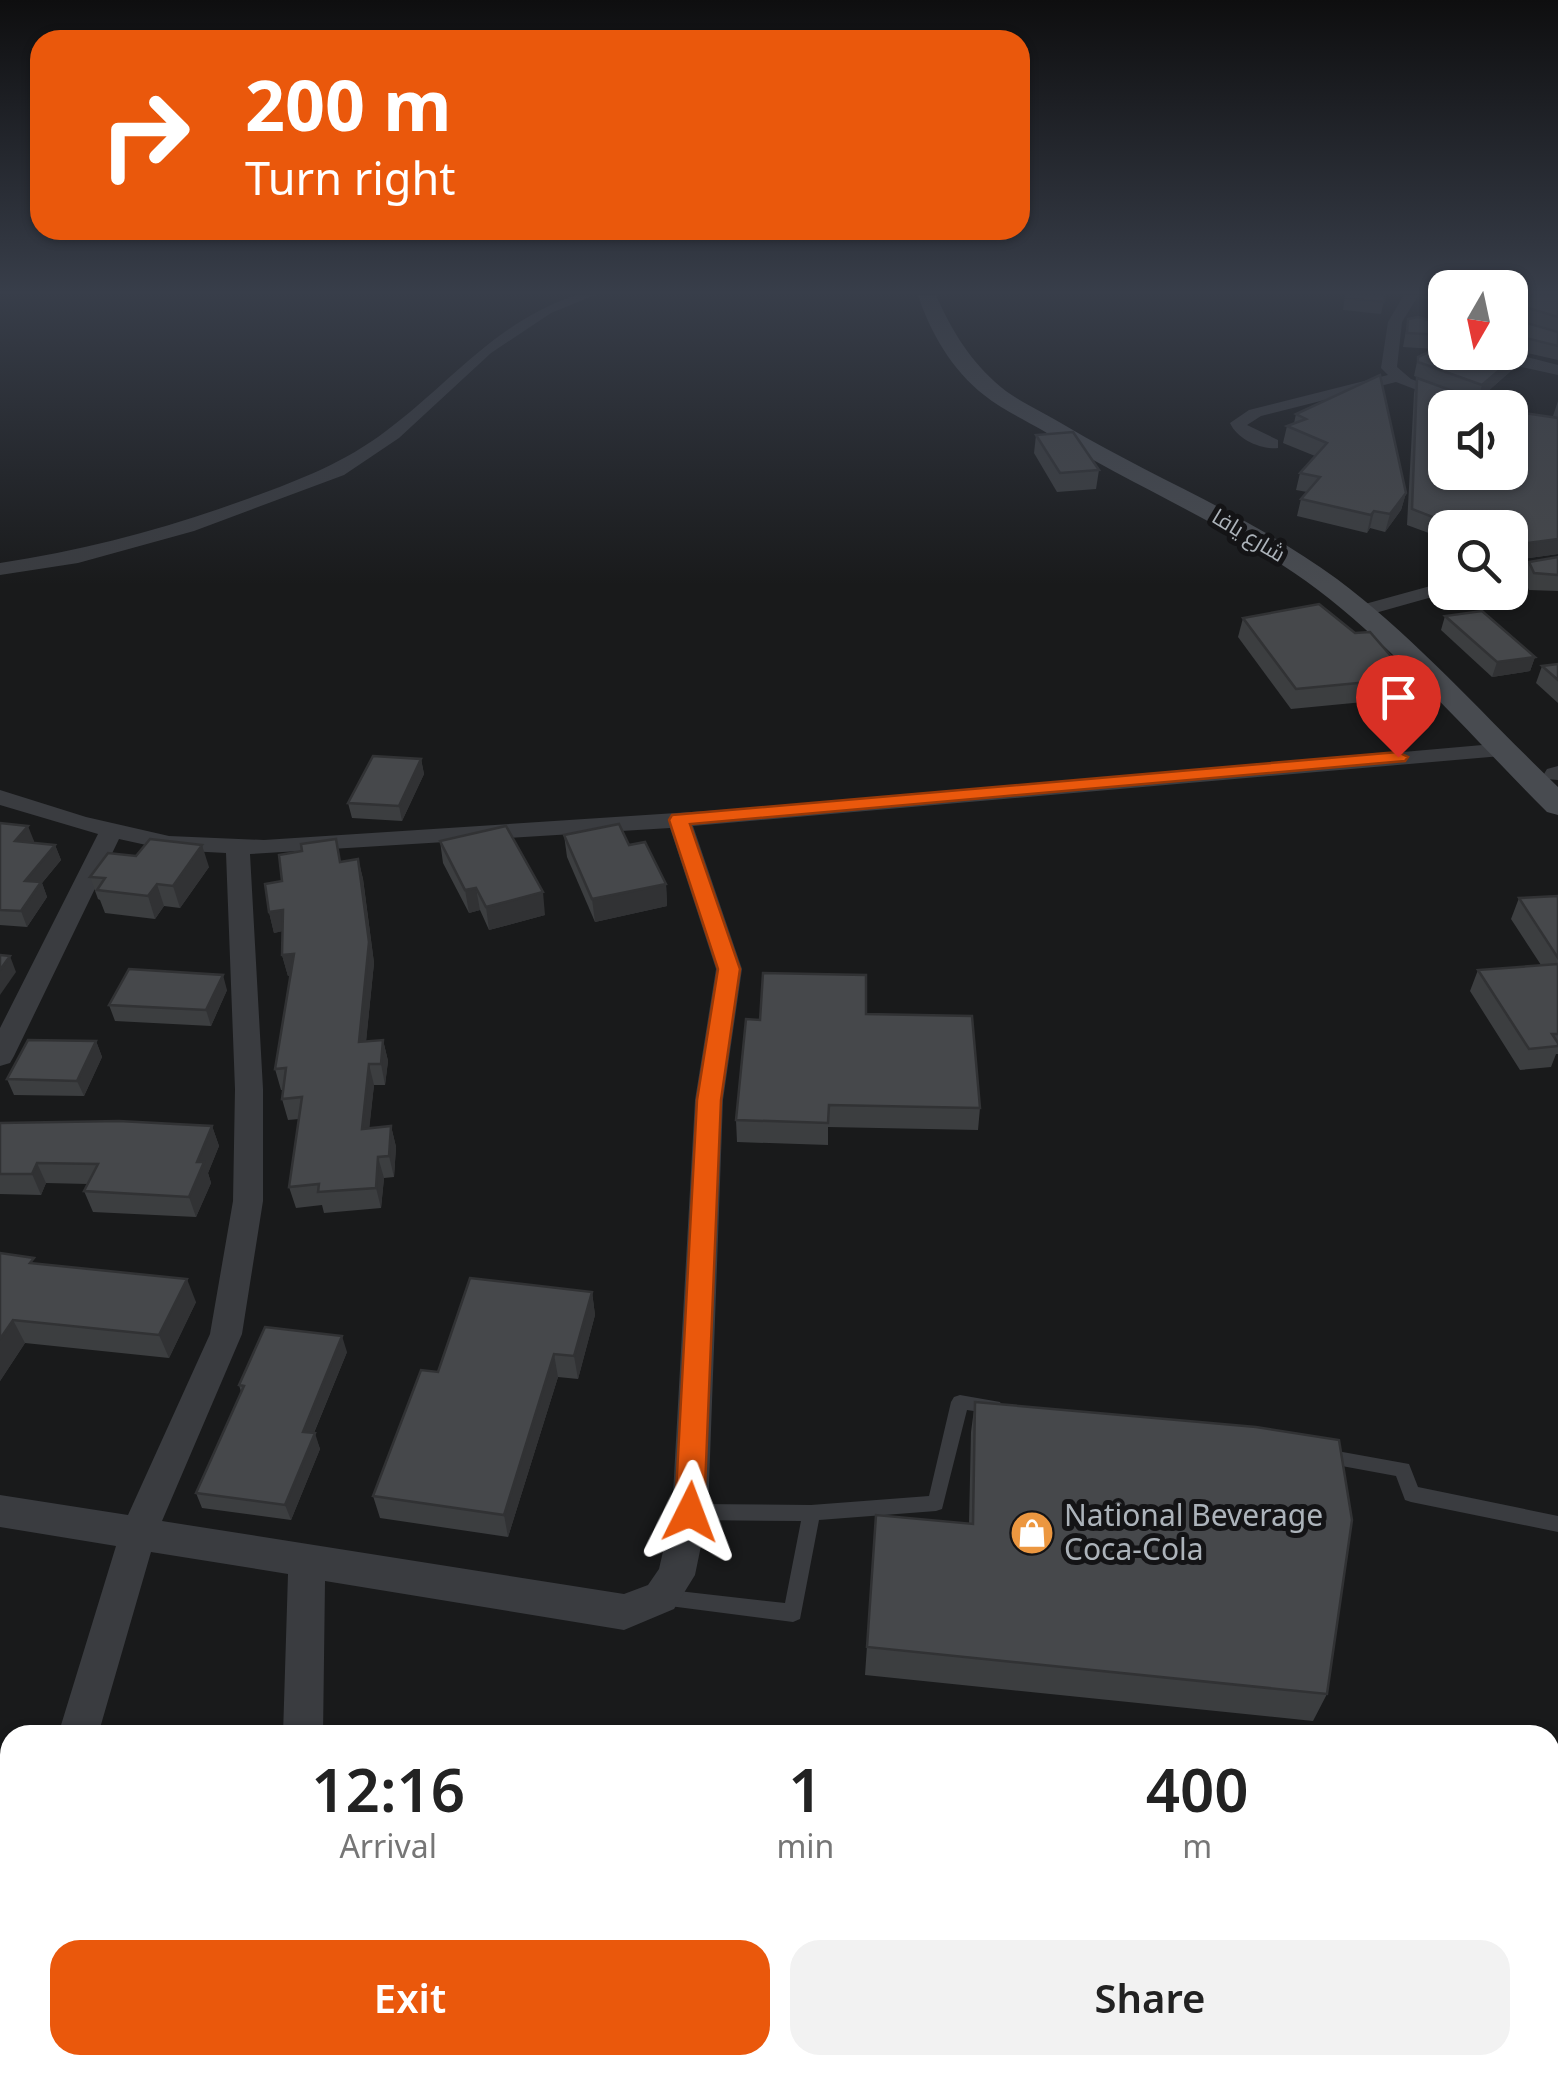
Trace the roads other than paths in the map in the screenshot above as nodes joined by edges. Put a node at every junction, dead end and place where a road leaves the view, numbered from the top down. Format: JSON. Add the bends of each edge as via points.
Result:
{"nodes":[{"id":1,"x":440,"y":392,"type":"edge"},
{"id":2,"x":994,"y":392,"type":"edge"},
{"id":3,"x":1343,"y":392,"type":"edge"},
{"id":4,"x":1272,"y":444,"type":"dead end"},
{"id":5,"x":1558,"y":562,"type":"edge"},
{"id":6,"x":1528,"y":568,"type":"edge"},
{"id":7,"x":0,"y":569,"type":"edge"},
{"id":8,"x":1428,"y":593,"type":"edge"},
{"id":9,"x":1372,"y":608,"type":"junction"},
{"id":10,"x":1505,"y":750,"type":"junction"},
{"id":11,"x":1557,"y":774,"type":"edge"},
{"id":12,"x":0,"y":797,"type":"edge"},
{"id":13,"x":1558,"y":805,"type":"edge"},
{"id":14,"x":679,"y":820,"type":"junction"},
{"id":15,"x":112,"y":830,"type":"junction"},
{"id":16,"x":238,"y":846,"type":"junction"},
{"id":17,"x":0,"y":1056,"type":"edge"},
{"id":18,"x":1018,"y":1410,"type":"edge"},
{"id":19,"x":1306,"y":1454,"type":"edge"},
{"id":20,"x":0,"y":1511,"type":"edge"},
{"id":21,"x":690,"y":1512,"type":"junction"},
{"id":22,"x":811,"y":1513,"type":"junction"},
{"id":23,"x":1558,"y":1524,"type":"edge"},
{"id":24,"x":137,"y":1536,"type":"junction"},
{"id":25,"x":307,"y":1563,"type":"junction"},
{"id":26,"x":660,"y":1598,"type":"junction"},
{"id":27,"x":81,"y":1725,"type":"edge"},
{"id":28,"x":303,"y":1725,"type":"edge"}],
"edges":[{"from":1,"to":7,"type":"street","via":[[394,434],[338,471],[188,528]]},
{"from":2,"to":9,"type":"street","name":"شارع يافا"},
{"from":3,"to":4,"type":"street","via":[[1238,423]]},
{"from":5,"to":6,"type":"street"},
{"from":8,"to":9,"type":"street"},
{"from":9,"to":10,"type":"street","name":"شارع يافا"},
{"from":9,"to":11,"type":"street","via":[[1432,647]]},
{"from":10,"to":13,"type":"street","name":"شارع يافا"},
{"from":10,"to":14,"type":"street"},
{"from":12,"to":15,"type":"street"},
{"from":14,"to":16,"type":"street"},
{"from":14,"to":21,"type":"street","via":[[729,969],[709,1100]]},
{"from":15,"to":16,"type":"street","via":[[168,844]]},
{"from":15,"to":17,"type":"street"},
{"from":16,"to":24,"type":"street","via":[[248,1201],[226,1334]]},
{"from":18,"to":22,"type":"lane","via":[[960,1402],[936,1503]]},
{"from":19,"to":23,"type":"lane","via":[[1402,1468],[1411,1494]]},
{"from":20,"to":24,"type":"street"},
{"from":21,"to":22,"type":"lane"},
{"from":21,"to":26,"type":"street","via":[[676,1575]]},
{"from":22,"to":26,"type":"lane","via":[[793,1613]]},
{"from":24,"to":25,"type":"street"},
{"from":24,"to":27,"type":"street"},
{"from":25,"to":26,"type":"street","via":[[624,1612]]},
{"from":25,"to":28,"type":"street"}]}
